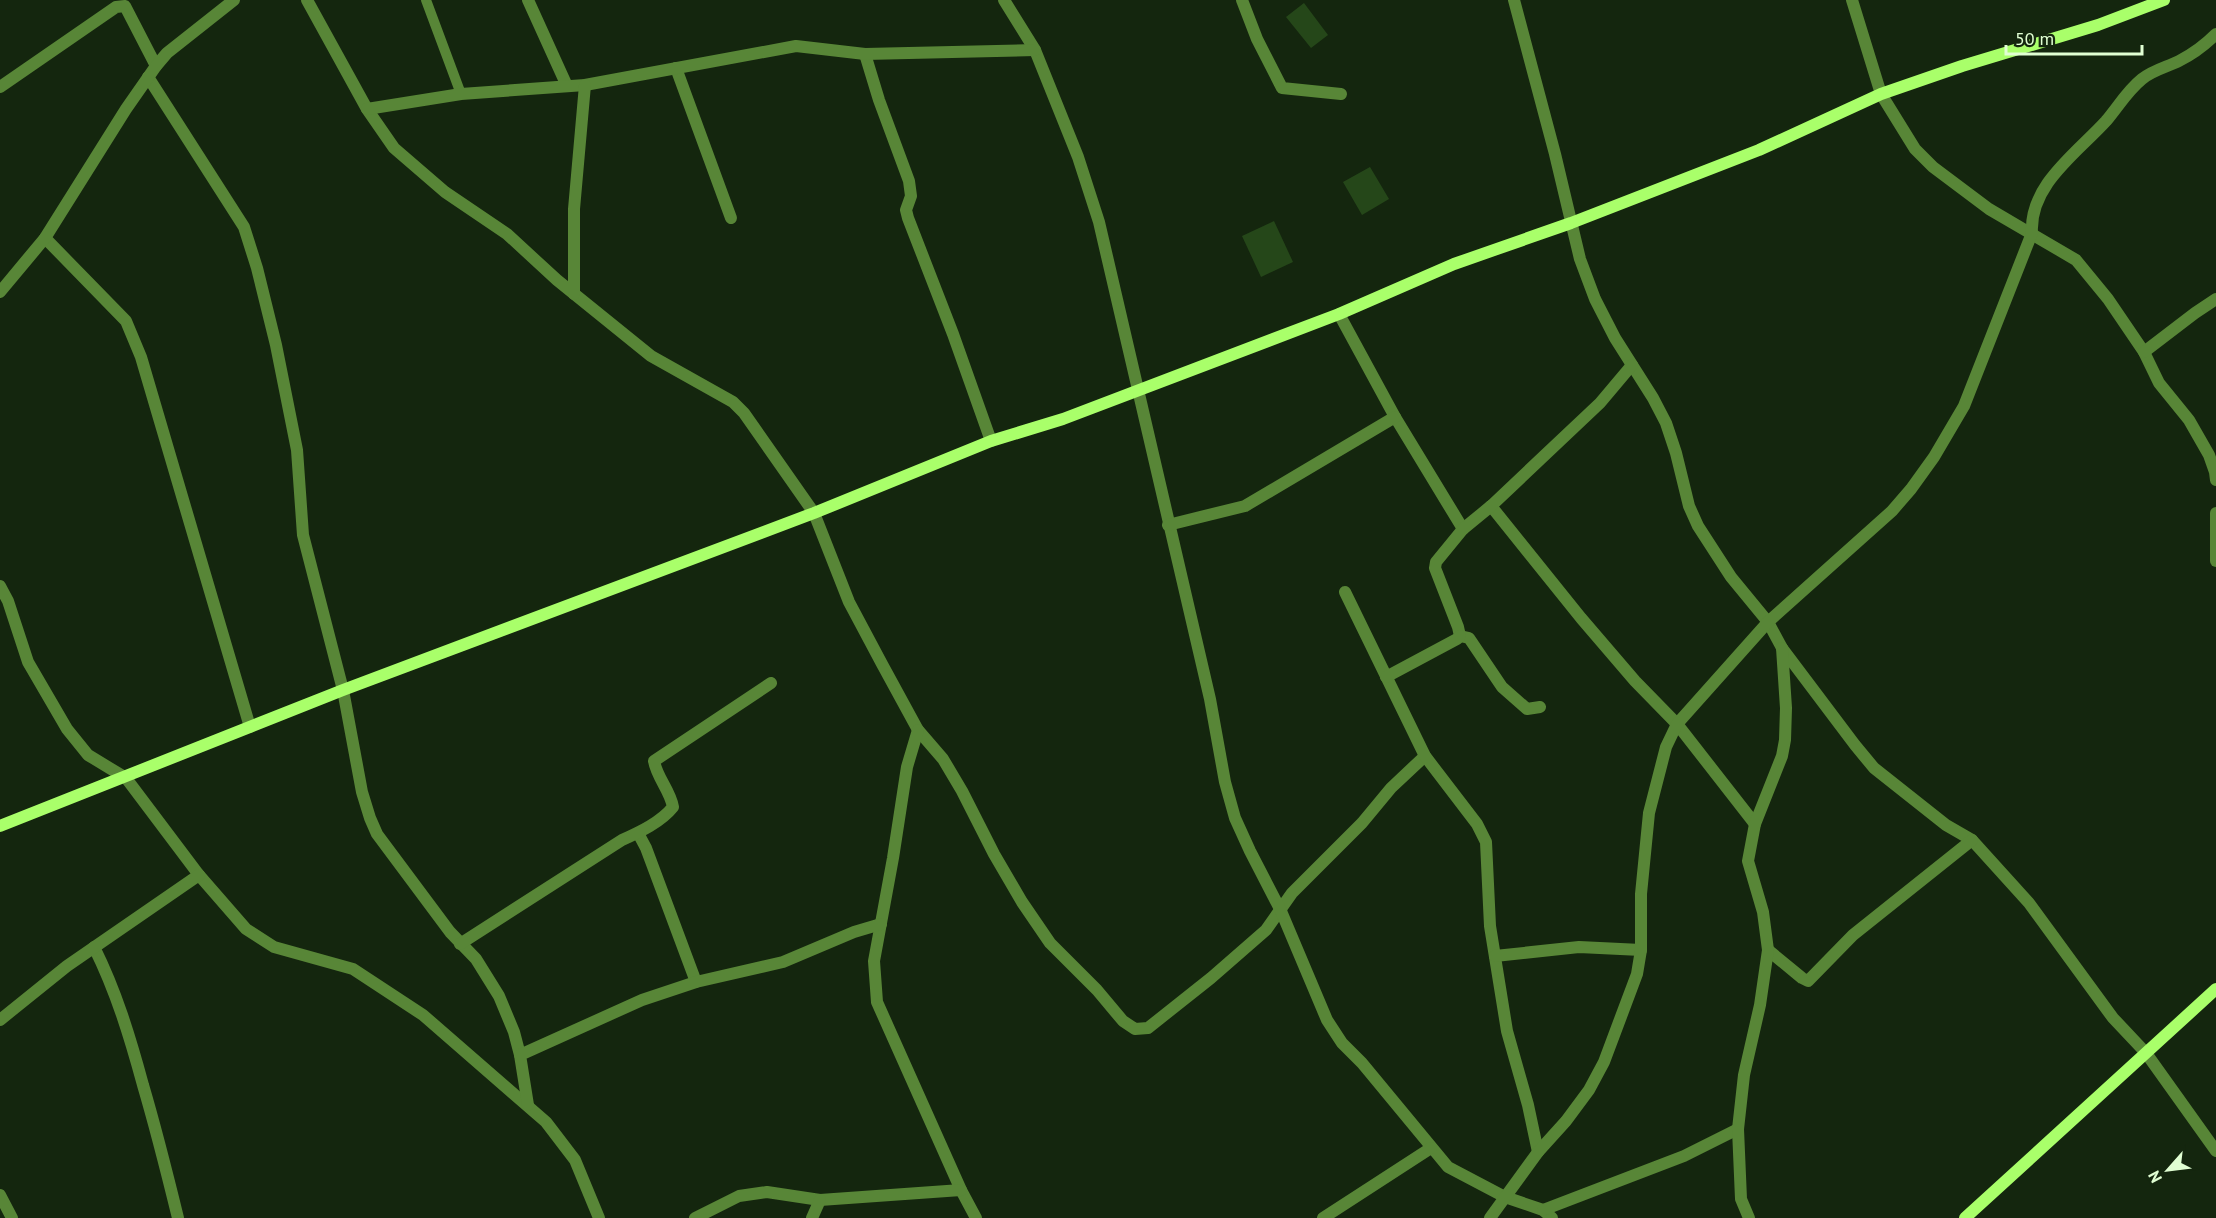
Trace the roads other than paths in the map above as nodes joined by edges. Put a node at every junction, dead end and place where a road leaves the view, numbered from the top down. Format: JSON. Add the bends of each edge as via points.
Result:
{"nodes":[{"id":1,"x":234,"y":0,"type":"edge"},
{"id":2,"x":307,"y":0,"type":"edge"},
{"id":3,"x":426,"y":0,"type":"edge"},
{"id":4,"x":528,"y":0,"type":"edge"},
{"id":5,"x":1004,"y":0,"type":"edge"},
{"id":6,"x":1242,"y":0,"type":"edge"},
{"id":7,"x":1514,"y":0,"type":"edge"},
{"id":8,"x":1852,"y":0,"type":"edge"},
{"id":9,"x":2164,"y":0,"type":"edge"},
{"id":10,"x":2216,"y":34,"type":"edge"},
{"id":11,"x":1035,"y":50,"type":"junction"},
{"id":12,"x":865,"y":54,"type":"junction"},
{"id":13,"x":156,"y":66,"type":"junction"},
{"id":14,"x":676,"y":68,"type":"junction"},
{"id":15,"x":148,"y":77,"type":"junction"},
{"id":16,"x":585,"y":84,"type":"junction"},
{"id":17,"x":567,"y":86,"type":"junction"},
{"id":18,"x":0,"y":87,"type":"edge"},
{"id":19,"x":461,"y":94,"type":"junction"},
{"id":20,"x":1341,"y":94,"type":"dead end"},
{"id":21,"x":1881,"y":94,"type":"junction"},
{"id":22,"x":367,"y":109,"type":"junction"},
{"id":23,"x":731,"y":218,"type":"dead end"},
{"id":24,"x":1571,"y":223,"type":"junction"},
{"id":25,"x":2032,"y":233,"type":"junction"},
{"id":26,"x":45,"y":238,"type":"junction"},
{"id":27,"x":0,"y":292,"type":"edge"},
{"id":28,"x":574,"y":294,"type":"junction"},
{"id":29,"x":2216,"y":299,"type":"edge"},
{"id":30,"x":1339,"y":314,"type":"junction"},
{"id":31,"x":2144,"y":352,"type":"junction"},
{"id":32,"x":1632,"y":365,"type":"junction"},
{"id":33,"x":1137,"y":391,"type":"junction"},
{"id":34,"x":1395,"y":417,"type":"junction"},
{"id":35,"x":991,"y":441,"type":"junction"},
{"id":36,"x":2216,"y":480,"type":"edge"},
{"id":37,"x":1491,"y":506,"type":"junction"},
{"id":38,"x":814,"y":513,"type":"junction"},
{"id":39,"x":2216,"y":513,"type":"edge"},
{"id":40,"x":1168,"y":525,"type":"junction"},
{"id":41,"x":1462,"y":529,"type":"junction"},
{"id":42,"x":2216,"y":538,"type":"edge"},
{"id":43,"x":2216,"y":561,"type":"edge"},
{"id":44,"x":0,"y":586,"type":"edge"},
{"id":45,"x":1345,"y":592,"type":"dead end"},
{"id":46,"x":4,"y":604,"type":"edge"},
{"id":47,"x":1768,"y":622,"type":"junction"},
{"id":48,"x":1460,"y":636,"type":"junction"},
{"id":49,"x":1782,"y":648,"type":"junction"},
{"id":50,"x":1386,"y":677,"type":"junction"},
{"id":51,"x":771,"y":683,"type":"dead end"},
{"id":52,"x":343,"y":690,"type":"junction"},
{"id":53,"x":1540,"y":707,"type":"dead end"},
{"id":54,"x":1677,"y":724,"type":"junction"},
{"id":55,"x":250,"y":727,"type":"junction"},
{"id":56,"x":918,"y":730,"type":"junction"},
{"id":57,"x":1425,"y":756,"type":"junction"},
{"id":58,"x":126,"y":778,"type":"junction"},
{"id":59,"x":1755,"y":824,"type":"junction"},
{"id":60,"x":0,"y":826,"type":"edge"},
{"id":61,"x":638,"y":833,"type":"junction"},
{"id":62,"x":1972,"y":840,"type":"junction"},
{"id":63,"x":199,"y":875,"type":"junction"},
{"id":64,"x":1281,"y":911,"type":"junction"},
{"id":65,"x":881,"y":924,"type":"junction"},
{"id":66,"x":460,"y":944,"type":"junction"},
{"id":67,"x":94,"y":947,"type":"junction"},
{"id":68,"x":1641,"y":950,"type":"junction"},
{"id":69,"x":1768,"y":950,"type":"junction"},
{"id":70,"x":1495,"y":956,"type":"junction"},
{"id":71,"x":696,"y":982,"type":"junction"},
{"id":72,"x":2216,"y":989,"type":"edge"},
{"id":73,"x":0,"y":1020,"type":"edge"},
{"id":74,"x":2145,"y":1053,"type":"junction"},
{"id":75,"x":520,"y":1055,"type":"junction"},
{"id":76,"x":528,"y":1105,"type":"junction"},
{"id":77,"x":1738,"y":1129,"type":"junction"},
{"id":78,"x":1431,"y":1148,"type":"junction"},
{"id":79,"x":2216,"y":1151,"type":"edge"},
{"id":80,"x":1538,"y":1152,"type":"junction"},
{"id":81,"x":961,"y":1190,"type":"junction"},
{"id":82,"x":0,"y":1195,"type":"edge"},
{"id":83,"x":1505,"y":1197,"type":"junction"},
{"id":84,"x":820,"y":1200,"type":"junction"},
{"id":85,"x":1547,"y":1214,"type":"edge"},
{"id":86,"x":12,"y":1218,"type":"edge"},
{"id":87,"x":178,"y":1218,"type":"edge"},
{"id":88,"x":599,"y":1218,"type":"edge"},
{"id":89,"x":695,"y":1218,"type":"edge"},
{"id":90,"x":812,"y":1218,"type":"edge"},
{"id":91,"x":976,"y":1218,"type":"edge"},
{"id":92,"x":1323,"y":1218,"type":"edge"},
{"id":93,"x":1490,"y":1218,"type":"edge"},
{"id":94,"x":1749,"y":1218,"type":"edge"},
{"id":95,"x":1965,"y":1218,"type":"edge"}],
"edges":[{"from":1,"to":13,"type":"street"},
{"from":2,"to":22,"type":"street"},
{"from":3,"to":19,"type":"lane"},
{"from":4,"to":17,"type":"street"},
{"from":5,"to":11,"type":"street"},
{"from":6,"to":20,"type":"street","via":[[1282,88]]},
{"from":7,"to":24,"type":"street"},
{"from":8,"to":21,"type":"street"},
{"from":9,"to":21,"type":"street"},
{"from":10,"to":25,"type":"street","via":[[2197,51],[2143,78],[2127,94],[2050,180],[2034,212]]},
{"from":11,"to":12,"type":"street"},
{"from":11,"to":33,"type":"street","via":[[1099,222]]},
{"from":12,"to":14,"type":"street","via":[[796,46]]},
{"from":12,"to":35,"type":"street","via":[[909,180],[908,218]]},
{"from":13,"to":15,"type":"street"},
{"from":13,"to":18,"type":"street","via":[[125,6],[116,7]]},
{"from":14,"to":16,"type":"street"},
{"from":14,"to":23,"type":"street"},
{"from":15,"to":26,"type":"street"},
{"from":15,"to":52,"type":"street","via":[[244,227],[276,345],[297,450],[303,535]]},
{"from":16,"to":17,"type":"street"},
{"from":16,"to":28,"type":"street","via":[[574,209]]},
{"from":17,"to":19,"type":"street"},
{"from":19,"to":22,"type":"street"},
{"from":21,"to":24,"type":"street","via":[[1759,150]]},
{"from":21,"to":25,"type":"street","via":[[1915,149],[1933,167],[1989,208]]},
{"from":22,"to":28,"type":"street","via":[[394,148],[445,192],[507,234]]},
{"from":24,"to":30,"type":"street","via":[[1455,264]]},
{"from":24,"to":32,"type":"street","via":[[1595,299]]},
{"from":25,"to":31,"type":"street","via":[[2076,260]]},
{"from":25,"to":47,"type":"street","via":[[1964,406],[1934,457],[1892,511]]},
{"from":26,"to":27,"type":"street"},
{"from":26,"to":55,"type":"street","via":[[126,321],[134,339]]},
{"from":28,"to":38,"type":"street","via":[[651,356],[733,402]]},
{"from":29,"to":31,"type":"street"},
{"from":30,"to":33,"type":"street"},
{"from":30,"to":34,"type":"street"},
{"from":31,"to":36,"type":"street","via":[[2159,383],[2189,420]]},
{"from":32,"to":37,"type":"street","via":[[1600,403]]},
{"from":32,"to":47,"type":"street","via":[[1670,434],[1698,526],[1731,577]]},
{"from":33,"to":35,"type":"street"},
{"from":33,"to":40,"type":"street"},
{"from":34,"to":40,"type":"street","via":[[1245,506]]},
{"from":34,"to":41,"type":"street"},
{"from":35,"to":38,"type":"street"},
{"from":37,"to":41,"type":"street"},
{"from":37,"to":54,"type":"street","via":[[1581,618]]},
{"from":38,"to":52,"type":"street"},
{"from":38,"to":56,"type":"street","via":[[849,602]]},
{"from":39,"to":42,"type":"street"},
{"from":40,"to":64,"type":"street","via":[[1235,818]]},
{"from":41,"to":48,"type":"street","via":[[1435,568]]},
{"from":42,"to":43,"type":"street"},
{"from":44,"to":46,"type":"street"},
{"from":45,"to":50,"type":"street"},
{"from":46,"to":58,"type":"street","via":[[28,662],[67,729],[88,755]]},
{"from":47,"to":49,"type":"street"},
{"from":47,"to":54,"type":"street"},
{"from":48,"to":50,"type":"street"},
{"from":48,"to":53,"type":"street","via":[[1469,638],[1502,687],[1527,709]]},
{"from":49,"to":59,"type":"street","via":[[1785,740]]},
{"from":49,"to":62,"type":"street","via":[[1874,768],[1946,825]]},
{"from":50,"to":57,"type":"street"},
{"from":51,"to":61,"type":"street","via":[[654,761],[673,807]]},
{"from":52,"to":55,"type":"street"},
{"from":52,"to":66,"type":"street","via":[[362,792],[377,834]]},
{"from":54,"to":59,"type":"street"},
{"from":54,"to":68,"type":"street","via":[[1666,747],[1649,813],[1641,894]]},
{"from":55,"to":58,"type":"street"},
{"from":56,"to":64,"type":"street","via":[[943,759],[999,864],[1050,943],[1135,1029],[1148,1028],[1211,978],[1266,930]]},
{"from":56,"to":65,"type":"street","via":[[907,767]]},
{"from":57,"to":64,"type":"street","via":[[1292,893]]},
{"from":57,"to":70,"type":"street","via":[[1483,832]]},
{"from":58,"to":60,"type":"street"},
{"from":58,"to":63,"type":"street"},
{"from":59,"to":69,"type":"street","via":[[1748,861],[1763,912]]},
{"from":61,"to":66,"type":"street"},
{"from":61,"to":71,"type":"street"},
{"from":62,"to":69,"type":"street","via":[[1853,935],[1808,981]]},
{"from":62,"to":74,"type":"street","via":[[2029,903],[2113,1018]]},
{"from":63,"to":67,"type":"street"},
{"from":63,"to":76,"type":"street","via":[[246,929],[274,948],[353,969],[423,1015]]},
{"from":64,"to":78,"type":"street","via":[[1326,1020]]},
{"from":65,"to":71,"type":"street","via":[[783,962]]},
{"from":65,"to":81,"type":"street","via":[[874,961],[877,1002]]},
{"from":66,"to":75,"type":"street","via":[[476,959],[499,996]]},
{"from":67,"to":73,"type":"street"},
{"from":67,"to":87,"type":"street","via":[[129,1034]]},
{"from":68,"to":70,"type":"street","via":[[1579,947]]},
{"from":68,"to":80,"type":"street","via":[[1637,974],[1604,1062],[1589,1090]]},
{"from":69,"to":77,"type":"street","via":[[1744,1075]]},
{"from":70,"to":80,"type":"street","via":[[1507,1031]]},
{"from":71,"to":75,"type":"street","via":[[642,1000]]},
{"from":72,"to":74,"type":"street"},
{"from":74,"to":79,"type":"street"},
{"from":74,"to":95,"type":"street"},
{"from":75,"to":76,"type":"street"},
{"from":76,"to":88,"type":"street","via":[[574,1160]]},
{"from":77,"to":85,"type":"street"},
{"from":77,"to":94,"type":"street","via":[[1741,1199]]},
{"from":78,"to":83,"type":"street","via":[[1448,1167]]},
{"from":78,"to":92,"type":"street"},
{"from":80,"to":83,"type":"street"},
{"from":81,"to":84,"type":"street"},
{"from":81,"to":91,"type":"street"},
{"from":82,"to":86,"type":"street"},
{"from":83,"to":85,"type":"street"},
{"from":83,"to":93,"type":"street"},
{"from":84,"to":89,"type":"street","via":[[767,1192],[739,1196]]},
{"from":84,"to":90,"type":"street"}]}
